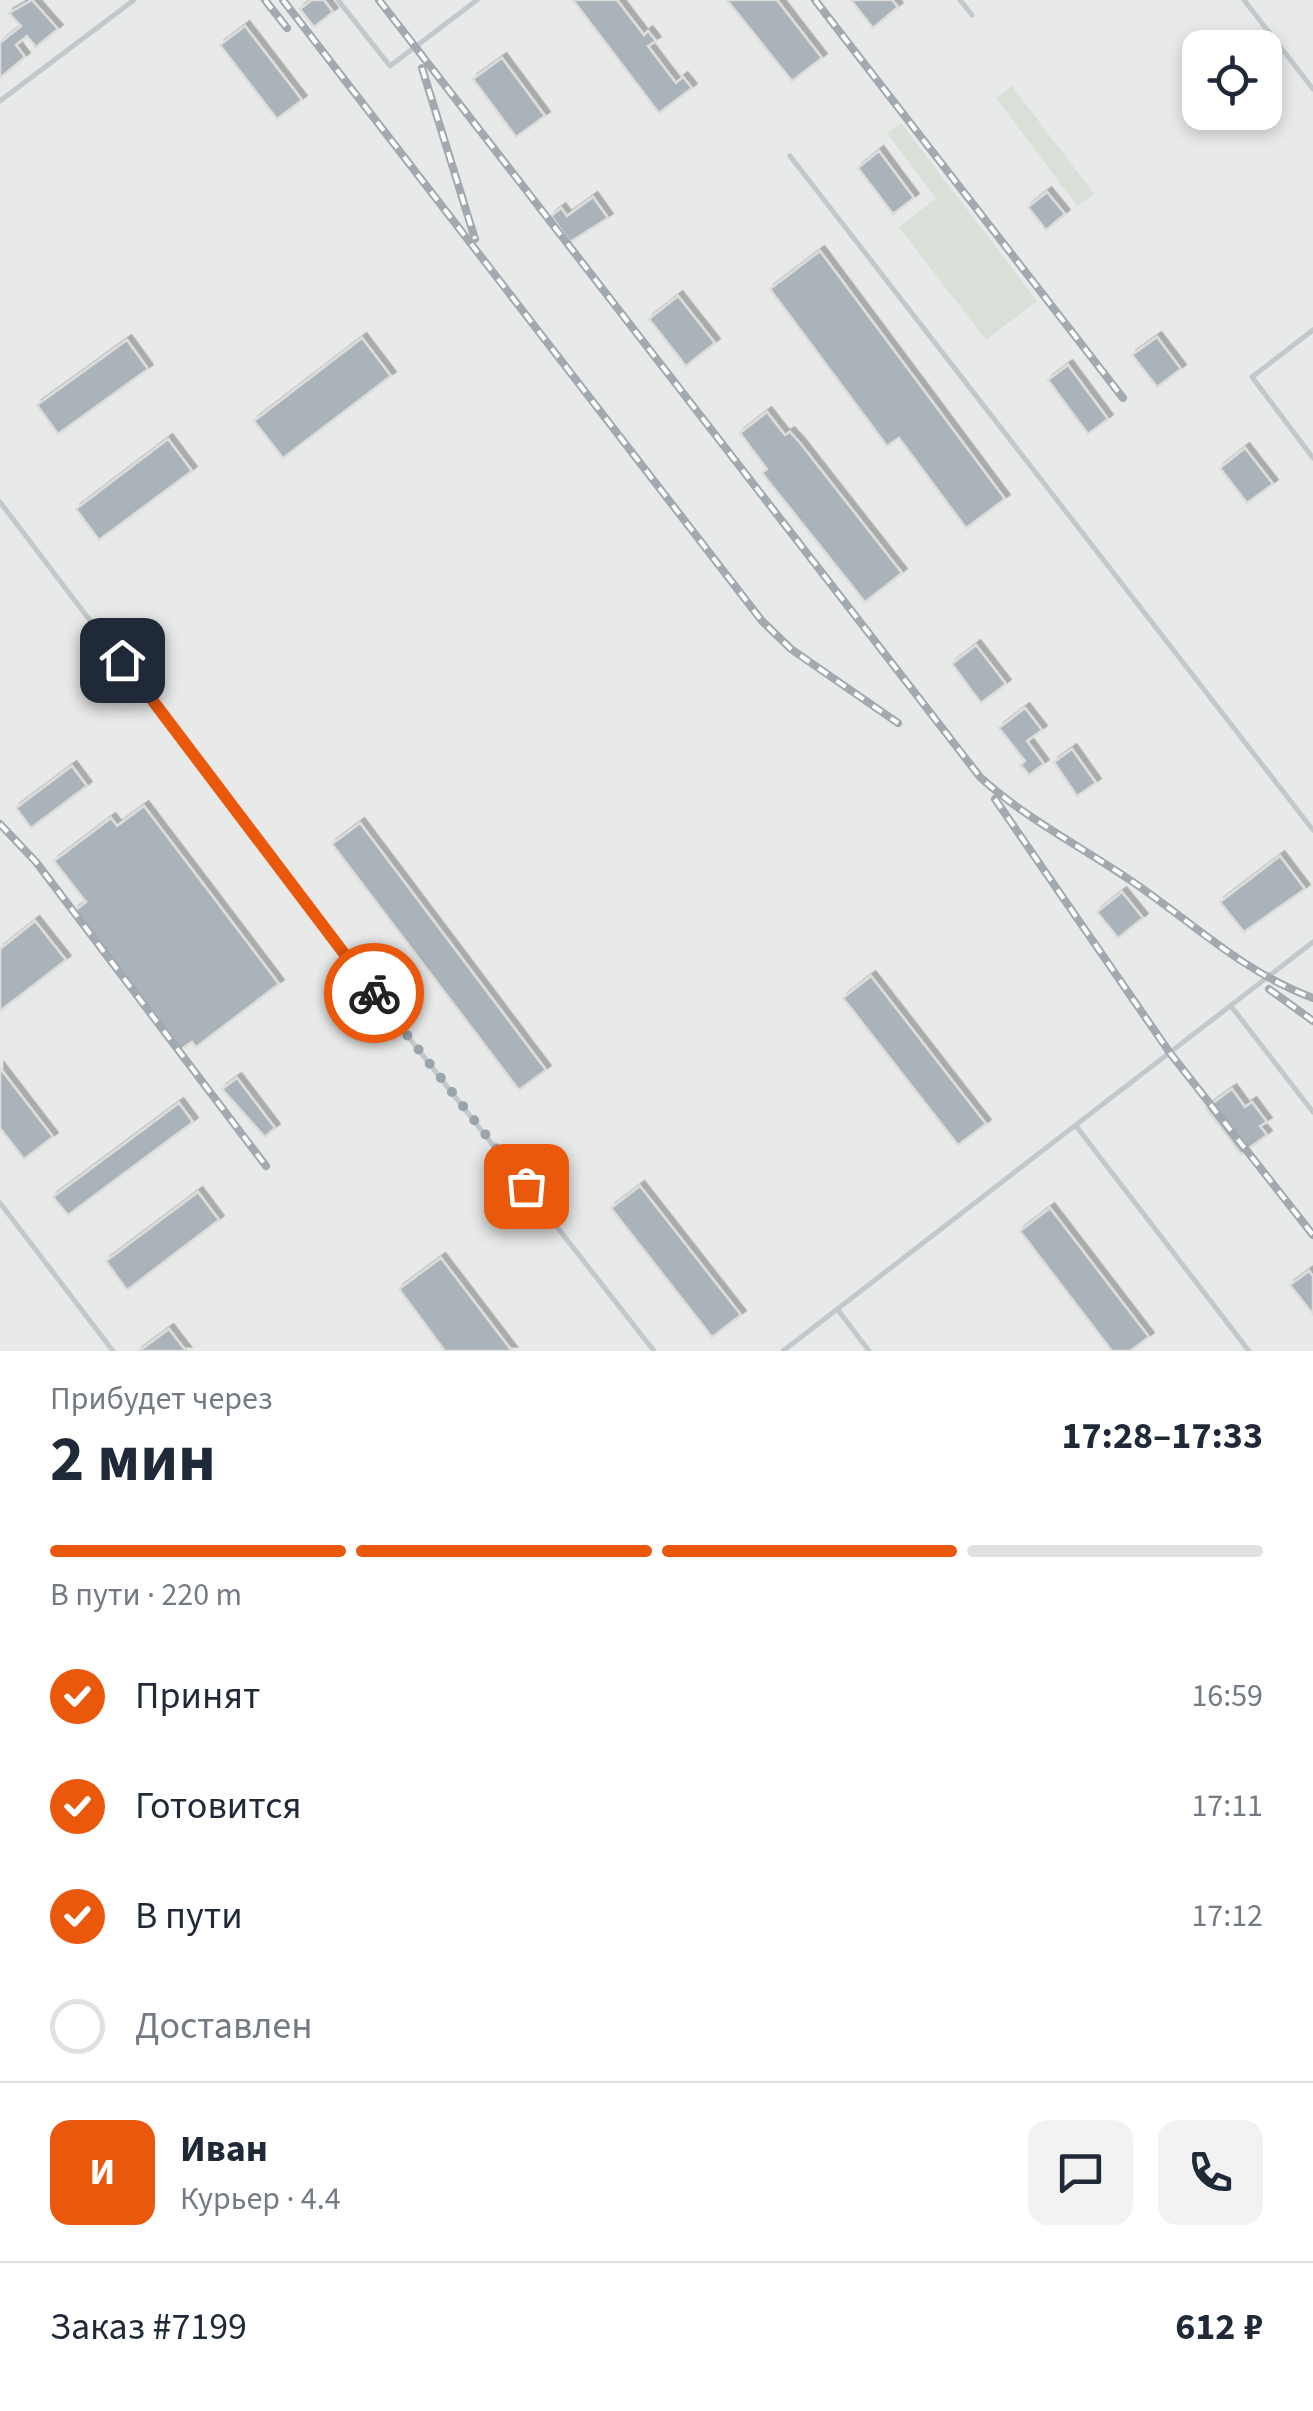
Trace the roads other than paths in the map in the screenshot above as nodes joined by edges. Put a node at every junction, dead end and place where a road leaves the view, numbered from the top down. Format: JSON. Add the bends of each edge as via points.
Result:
{"nodes":[{"id":1,"x":134,"y":0,"type":"edge"},
{"id":2,"x":338,"y":0,"type":"edge"},
{"id":3,"x":477,"y":0,"type":"edge"},
{"id":4,"x":960,"y":0,"type":"edge"},
{"id":5,"x":1244,"y":0,"type":"edge"},
{"id":6,"x":972,"y":15,"type":"dead end"},
{"id":7,"x":1313,"y":89,"type":"edge"},
{"id":8,"x":0,"y":100,"type":"edge"},
{"id":9,"x":790,"y":156,"type":"dead end"},
{"id":10,"x":1313,"y":330,"type":"edge"},
{"id":11,"x":1313,"y":458,"type":"edge"},
{"id":12,"x":0,"y":502,"type":"edge"},
{"id":13,"x":1313,"y":830,"type":"edge"},
{"id":14,"x":1313,"y":942,"type":"edge"},
{"id":15,"x":1231,"y":1006,"type":"junction"},
{"id":16,"x":1313,"y":1112,"type":"edge"},
{"id":17,"x":1076,"y":1126,"type":"junction"},
{"id":18,"x":0,"y":1204,"type":"edge"},
{"id":19,"x":838,"y":1310,"type":"junction"},
{"id":20,"x":113,"y":1351,"type":"edge"},
{"id":21,"x":654,"y":1351,"type":"edge"},
{"id":22,"x":783,"y":1351,"type":"edge"},
{"id":23,"x":869,"y":1351,"type":"edge"},
{"id":24,"x":1249,"y":1351,"type":"edge"}],
"edges":[{"from":1,"to":8,"type":"lane"},
{"from":2,"to":3,"type":"lane","via":[[390,66]]},
{"from":4,"to":6,"type":"lane"},
{"from":5,"to":7,"type":"lane"},
{"from":9,"to":13,"type":"lane"},
{"from":10,"to":11,"type":"lane","via":[[1252,378]]},
{"from":12,"to":21,"type":"lane"},
{"from":14,"to":15,"type":"lane"},
{"from":15,"to":16,"type":"lane"},
{"from":15,"to":17,"type":"lane"},
{"from":17,"to":19,"type":"lane"},
{"from":17,"to":24,"type":"lane"},
{"from":18,"to":20,"type":"lane"},
{"from":19,"to":22,"type":"lane"},
{"from":19,"to":23,"type":"lane"}]}
